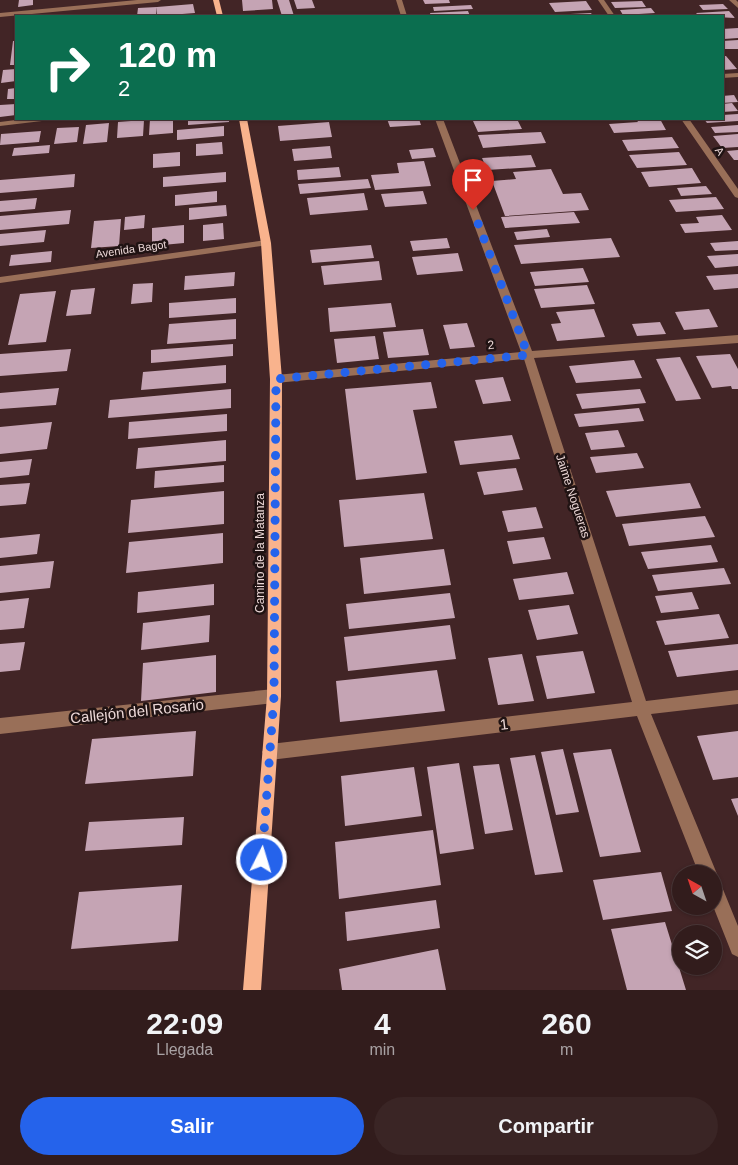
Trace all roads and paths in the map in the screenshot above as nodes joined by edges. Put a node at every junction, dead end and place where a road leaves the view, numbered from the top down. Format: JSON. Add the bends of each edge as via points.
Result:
{"nodes":[{"id":1,"x":158,"y":0,"type":"edge"},
{"id":2,"x":216,"y":0,"type":"edge"},
{"id":3,"x":399,"y":0,"type":"edge"},
{"id":4,"x":600,"y":0,"type":"edge"},
{"id":5,"x":732,"y":0,"type":"edge"},
{"id":6,"x":738,"y":6,"type":"edge"},
{"id":7,"x":0,"y":15,"type":"edge"},
{"id":8,"x":220,"y":15,"type":"edge"},
{"id":9,"x":404,"y":15,"type":"edge"},
{"id":10,"x":611,"y":15,"type":"edge"},
{"id":11,"x":738,"y":75,"type":"edge"},
{"id":12,"x":724,"y":76,"type":"edge"},
{"id":13,"x":34,"y":120,"type":"edge"},
{"id":14,"x":243,"y":120,"type":"edge"},
{"id":15,"x":439,"y":120,"type":"edge"},
{"id":16,"x":686,"y":120,"type":"edge"},
{"id":17,"x":0,"y":124,"type":"edge"},
{"id":18,"x":738,"y":195,"type":"edge"},
{"id":19,"x":266,"y":243,"type":"junction"},
{"id":20,"x":0,"y":280,"type":"edge"},
{"id":21,"x":738,"y":339,"type":"edge"},
{"id":22,"x":528,"y":355,"type":"junction"},
{"id":23,"x":276,"y":379,"type":"junction"},
{"id":24,"x":274,"y":696,"type":"junction"},
{"id":25,"x":738,"y":697,"type":"edge"},
{"id":26,"x":641,"y":708,"type":"junction"},
{"id":27,"x":0,"y":726,"type":"edge"},
{"id":28,"x":270,"y":752,"type":"junction"},
{"id":29,"x":704,"y":865,"type":"edge"},
{"id":30,"x":722,"y":908,"type":"edge"},
{"id":31,"x":738,"y":948,"type":"edge"},
{"id":32,"x":252,"y":990,"type":"edge"}],
"edges":[{"from":1,"to":7,"type":"street"},
{"from":2,"to":8,"type":"main road"},
{"from":3,"to":9,"type":"street"},
{"from":4,"to":10,"type":"street"},
{"from":5,"to":6,"type":"street"},
{"from":11,"to":12,"type":"street"},
{"from":13,"to":17,"type":"street"},
{"from":14,"to":19,"type":"main road","name":"Camino de la Matanza"},
{"from":15,"to":22,"type":"street","name":"Jaime Nogueras"},
{"from":16,"to":18,"type":"street","name":"A"},
{"from":19,"to":20,"type":"street","name":"Avenida Bagot"},
{"from":19,"to":23,"type":"main road","name":"Camino de la Matanza"},
{"from":21,"to":22,"type":"street","name":"2"},
{"from":22,"to":23,"type":"street","name":"2"},
{"from":22,"to":26,"type":"street","name":"Jaime Nogueras"},
{"from":23,"to":24,"type":"main road","name":"Camino de la Matanza"},
{"from":24,"to":27,"type":"street","name":"Callejón del Rosario"},
{"from":24,"to":28,"type":"main road","name":"Camino de la Matanza"},
{"from":25,"to":26,"type":"street","name":"1"},
{"from":26,"to":28,"type":"street","name":"1"},
{"from":26,"to":29,"type":"street","name":"Jaime Nogueras"},
{"from":28,"to":32,"type":"main road","name":"Camino de la Matanza"},
{"from":30,"to":31,"type":"street"}]}
